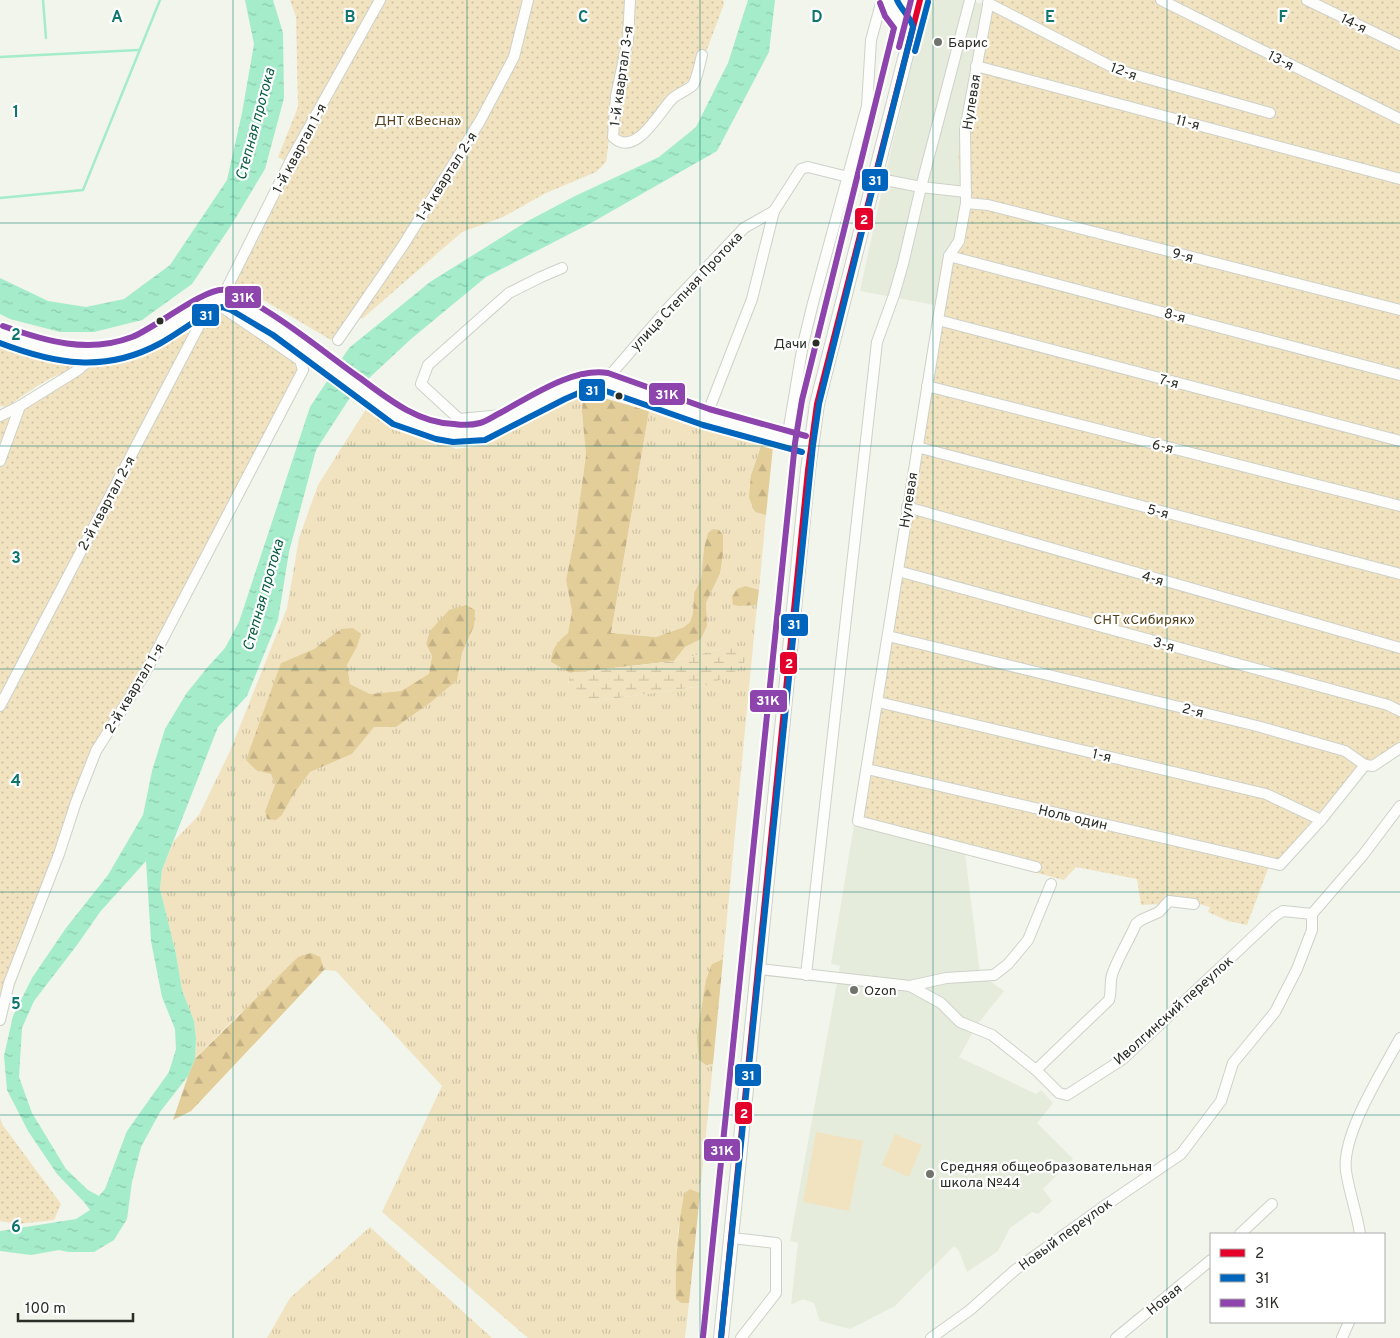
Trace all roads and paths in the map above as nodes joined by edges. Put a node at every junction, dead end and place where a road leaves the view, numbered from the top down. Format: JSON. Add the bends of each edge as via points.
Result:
{"nodes":[{"id":1,"x":380,"y":0,"type":"edge"},
{"id":2,"x":528,"y":0,"type":"edge"},
{"id":3,"x":630,"y":0,"type":"edge"},
{"id":4,"x":882,"y":0,"type":"edge"},
{"id":5,"x":888,"y":0,"type":"edge"},
{"id":6,"x":911,"y":0,"type":"edge"},
{"id":7,"x":920,"y":0,"type":"edge"},
{"id":8,"x":970,"y":0,"type":"edge"},
{"id":9,"x":1162,"y":0,"type":"edge"},
{"id":10,"x":1307,"y":0,"type":"edge"},
{"id":11,"x":988,"y":1,"type":"edge"},
{"id":12,"x":904,"y":26,"type":"junction"},
{"id":13,"x":1400,"y":45,"type":"edge"},
{"id":14,"x":702,"y":55,"type":"dead end"},
{"id":15,"x":976,"y":66,"type":"junction"},
{"id":16,"x":1270,"y":113,"type":"dead end"},
{"id":17,"x":1400,"y":119,"type":"edge"},
{"id":18,"x":848,"y":177,"type":"junction"},
{"id":19,"x":875,"y":178,"type":"junction"},
{"id":20,"x":1400,"y":179,"type":"edge"},
{"id":21,"x":921,"y":187,"type":"junction"},
{"id":22,"x":966,"y":192,"type":"junction"},
{"id":23,"x":966,"y":203,"type":"junction"},
{"id":24,"x":774,"y":211,"type":"junction"},
{"id":25,"x":949,"y":256,"type":"junction"},
{"id":26,"x":562,"y":268,"type":"dead end"},
{"id":27,"x":217,"y":299,"type":"junction"},
{"id":28,"x":1400,"y":310,"type":"edge"},
{"id":29,"x":938,"y":320,"type":"junction"},
{"id":30,"x":0,"y":334,"type":"edge"},
{"id":31,"x":338,"y":340,"type":"dead end"},
{"id":32,"x":95,"y":355,"type":"junction"},
{"id":33,"x":1400,"y":375,"type":"edge"},
{"id":34,"x":605,"y":381,"type":"junction"},
{"id":35,"x":927,"y":386,"type":"junction"},
{"id":36,"x":20,"y":406,"type":"junction"},
{"id":37,"x":519,"y":413,"type":"junction"},
{"id":38,"x":0,"y":416,"type":"edge"},
{"id":39,"x":706,"y":417,"type":"junction"},
{"id":40,"x":786,"y":439,"type":"junction"},
{"id":41,"x":1400,"y":441,"type":"edge"},
{"id":42,"x":804,"y":444,"type":"junction"},
{"id":43,"x":917,"y":447,"type":"junction"},
{"id":44,"x":0,"y":461,"type":"edge"},
{"id":45,"x":1400,"y":506,"type":"edge"},
{"id":46,"x":907,"y":507,"type":"junction"},
{"id":47,"x":898,"y":572,"type":"junction"},
{"id":48,"x":1400,"y":574,"type":"edge"},
{"id":49,"x":888,"y":636,"type":"junction"},
{"id":50,"x":1400,"y":648,"type":"edge"},
{"id":51,"x":878,"y":702,"type":"junction"},
{"id":52,"x":0,"y":706,"type":"edge"},
{"id":53,"x":1400,"y":711,"type":"edge"},
{"id":54,"x":1400,"y":748,"type":"edge"},
{"id":55,"x":1366,"y":765,"type":"junction"},
{"id":56,"x":867,"y":769,"type":"junction"},
{"id":57,"x":1400,"y":806,"type":"edge"},
{"id":58,"x":1321,"y":820,"type":"junction"},
{"id":59,"x":1036,"y":867,"type":"dead end"},
{"id":60,"x":1051,"y":884,"type":"dead end"},
{"id":61,"x":1194,"y":904,"type":"dead end"},
{"id":62,"x":1312,"y":914,"type":"junction"},
{"id":63,"x":759,"y":969,"type":"junction"},
{"id":64,"x":806,"y":975,"type":"junction"},
{"id":65,"x":910,"y":986,"type":"junction"},
{"id":66,"x":0,"y":1020,"type":"edge"},
{"id":67,"x":1400,"y":1038,"type":"edge"},
{"id":68,"x":1036,"y":1070,"type":"junction"},
{"id":69,"x":1272,"y":1204,"type":"dead end"},
{"id":70,"x":1241,"y":1233,"type":"edge"},
{"id":71,"x":1360,"y":1233,"type":"edge"},
{"id":72,"x":732,"y":1238,"type":"junction"},
{"id":73,"x":1210,"y":1261,"type":"edge"},
{"id":74,"x":1349,"y":1323,"type":"edge"},
{"id":75,"x":712,"y":1338,"type":"edge"},
{"id":76,"x":721,"y":1338,"type":"edge"},
{"id":77,"x":741,"y":1338,"type":"edge"},
{"id":78,"x":931,"y":1338,"type":"edge"},
{"id":79,"x":1116,"y":1338,"type":"edge"},
{"id":80,"x":1342,"y":1338,"type":"edge"}],
"edges":[{"from":1,"to":27,"type":"street","name":"1-й квартал 1-я"},
{"from":2,"to":31,"type":"street","name":"1-й квартал 2-я","via":[[514,57],[480,121],[404,244]]},
{"from":3,"to":14,"type":"street","name":"1-й квартал 3-я","via":[[628,39],[616,96],[614,137],[618,141],[628,143],[644,134],[674,97],[693,85]]},
{"from":4,"to":18,"type":"street","via":[[871,40],[867,106]]},
{"from":5,"to":12,"type":"street"},
{"from":6,"to":12,"type":"main road"},
{"from":7,"to":19,"type":"main road"},
{"from":8,"to":21,"type":"street"},
{"from":9,"to":17,"type":"street","name":"13-я"},
{"from":10,"to":13,"type":"street","name":"14-я"},
{"from":11,"to":15,"type":"street","name":"Нулевая"},
{"from":11,"to":16,"type":"street","name":"12-я","via":[[1118,70]]},
{"from":12,"to":42,"type":"main road","via":[[810,402]]},
{"from":15,"to":20,"type":"street","name":"11-я"},
{"from":15,"to":22,"type":"street","name":"Нулевая","via":[[965,130]]},
{"from":18,"to":24,"type":"street","name":"улица Степная Протока","via":[[803,168]]},
{"from":18,"to":40,"type":"street","via":[[805,336]]},
{"from":19,"to":21,"type":"street"},
{"from":19,"to":63,"type":"main road","via":[[816,413]]},
{"from":21,"to":22,"type":"street"},
{"from":21,"to":64,"type":"street","via":[[894,295],[877,342]]},
{"from":22,"to":23,"type":"street","name":"Нулевая"},
{"from":23,"to":25,"type":"street","name":"Нулевая","via":[[959,241]]},
{"from":23,"to":28,"type":"street","name":"9-я","via":[[988,205]]},
{"from":24,"to":34,"type":"street","name":"улица Степная Протока","via":[[744,228]]},
{"from":24,"to":39,"type":"street","name":"улица Степная Протока","via":[[752,299]]},
{"from":25,"to":29,"type":"street","name":"Нулевая"},
{"from":25,"to":33,"type":"street","name":"8-я"},
{"from":26,"to":37,"type":"street","via":[[509,293],[428,365],[422,384],[459,419]]},
{"from":27,"to":32,"type":"street","via":[[153,337],[130,347]]},
{"from":27,"to":37,"type":"street","via":[[235,302],[278,328],[398,416],[438,431],[453,433],[482,432]]},
{"from":27,"to":52,"type":"street","name":"2-й квартал 2-я"},
{"from":27,"to":66,"type":"street","name":"2-й квартал 1-я","via":[[222,307],[300,360],[303,370],[144,675],[96,751],[9,983]]},
{"from":29,"to":35,"type":"street","name":"Нулевая"},
{"from":29,"to":41,"type":"street","name":"7-я"},
{"from":30,"to":32,"type":"street","via":[[67,354]]},
{"from":32,"to":36,"type":"street","via":[[78,370]]},
{"from":34,"to":37,"type":"street","via":[[578,384]]},
{"from":34,"to":39,"type":"street"},
{"from":35,"to":43,"type":"street","name":"Нулевая"},
{"from":35,"to":45,"type":"street","name":"6-я"},
{"from":36,"to":38,"type":"street"},
{"from":36,"to":44,"type":"street"},
{"from":39,"to":40,"type":"street"},
{"from":40,"to":42,"type":"street"},
{"from":42,"to":75,"type":"main road"},
{"from":43,"to":46,"type":"street","name":"Нулевая"},
{"from":43,"to":48,"type":"street","name":"5-я"},
{"from":46,"to":47,"type":"street","name":"Нулевая"},
{"from":46,"to":50,"type":"street","name":"4-я"},
{"from":47,"to":49,"type":"street","name":"Нулевая"},
{"from":47,"to":53,"type":"street","name":"3-я","via":[[1388,705]]},
{"from":49,"to":51,"type":"street","name":"Нулевая"},
{"from":49,"to":55,"type":"street","name":"2-я","via":[[1257,726],[1345,751]]},
{"from":51,"to":56,"type":"street","name":"Нулевая"},
{"from":51,"to":58,"type":"street","name":"1-я","via":[[1266,794]]},
{"from":54,"to":55,"type":"street","via":[[1373,766]]},
{"from":55,"to":58,"type":"street"},
{"from":56,"to":58,"type":"street","name":"Ноль один","via":[[1280,865]]},
{"from":56,"to":59,"type":"street","name":"Нулевая","via":[[858,821]]},
{"from":57,"to":62,"type":"street"},
{"from":60,"to":65,"type":"street","name":"Иволгинский переулок","via":[[1028,940],[994,975],[946,978]]},
{"from":61,"to":68,"type":"street","via":[[1169,901],[1159,912],[1136,924],[1112,973],[1109,1000]]},
{"from":62,"to":68,"type":"street","name":"Иволгинский переулок","via":[[1283,911],[1275,916],[1123,1059],[1067,1095],[1060,1093]]},
{"from":62,"to":78,"type":"street","name":"Новый переулок","via":[[1312,930],[1275,1012],[1233,1063],[1221,1101],[1181,1154],[1023,1264],[970,1310]]},
{"from":63,"to":64,"type":"street","name":"Иволгинский переулок"},
{"from":63,"to":72,"type":"main road"},
{"from":64,"to":65,"type":"street","name":"Иволгинский переулок"},
{"from":65,"to":68,"type":"street","name":"Иволгинский переулок","via":[[941,1003],[960,1022],[992,1035]]},
{"from":67,"to":71,"type":"street","via":[[1354,1124],[1347,1148],[1346,1170]]},
{"from":69,"to":70,"type":"street"},
{"from":72,"to":76,"type":"main road"},
{"from":72,"to":77,"type":"street","via":[[776,1243],[776,1293]]},
{"from":73,"to":79,"type":"street","name":"Новая"},
{"from":74,"to":80,"type":"street"}]}
